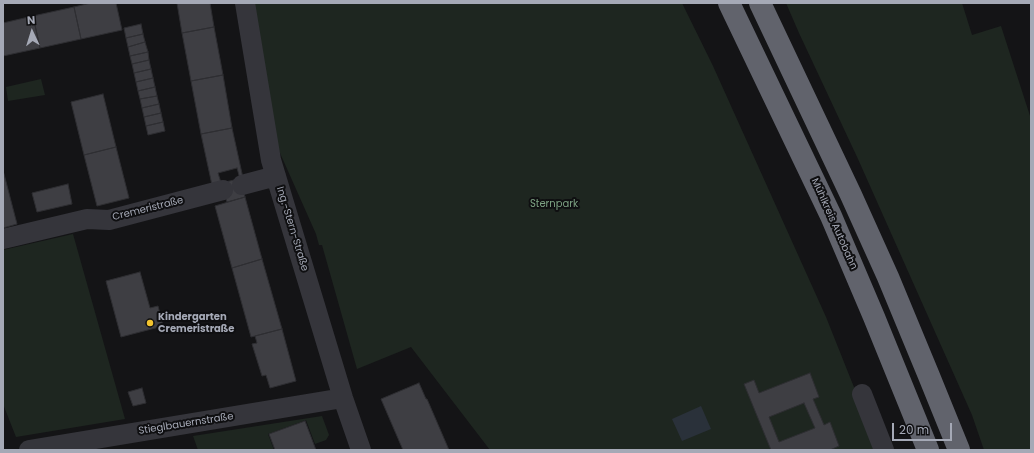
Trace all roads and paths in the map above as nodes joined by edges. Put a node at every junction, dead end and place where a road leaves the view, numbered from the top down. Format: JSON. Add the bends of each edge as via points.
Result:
{"nodes":[{"id":1,"x":245,"y":3,"type":"edge"},
{"id":2,"x":729,"y":3,"type":"edge"},
{"id":3,"x":760,"y":3,"type":"edge"},
{"id":4,"x":276,"y":176,"type":"junction"},
{"id":5,"x":3,"y":239,"type":"edge"},
{"id":6,"x":862,"y":394,"type":"dead end"},
{"id":7,"x":343,"y":398,"type":"junction"},
{"id":8,"x":30,"y":450,"type":"edge"},
{"id":9,"x":361,"y":450,"type":"edge"},
{"id":10,"x":884,"y":450,"type":"edge"},
{"id":11,"x":928,"y":450,"type":"edge"},
{"id":12,"x":959,"y":450,"type":"edge"}],
"edges":[{"from":1,"to":4,"type":"street","name":"Ing.-Stern-Straße","via":[[271,160]]},
{"from":2,"to":11,"type":"highway","name":"Mühlkreis Autobahn","via":[[831,216]]},
{"from":3,"to":12,"type":"highway","via":[[882,264]]},
{"from":4,"to":5,"type":"street","name":"Cremeristraße","via":[[109,220],[86,219]]},
{"from":4,"to":7,"type":"street","name":"Ing.-Stern-Straße"},
{"from":6,"to":10,"type":"street"},
{"from":7,"to":8,"type":"street","name":"Stieglbauernstraße"},
{"from":7,"to":9,"type":"street","name":"Ing.-Stern-Straße"}]}
